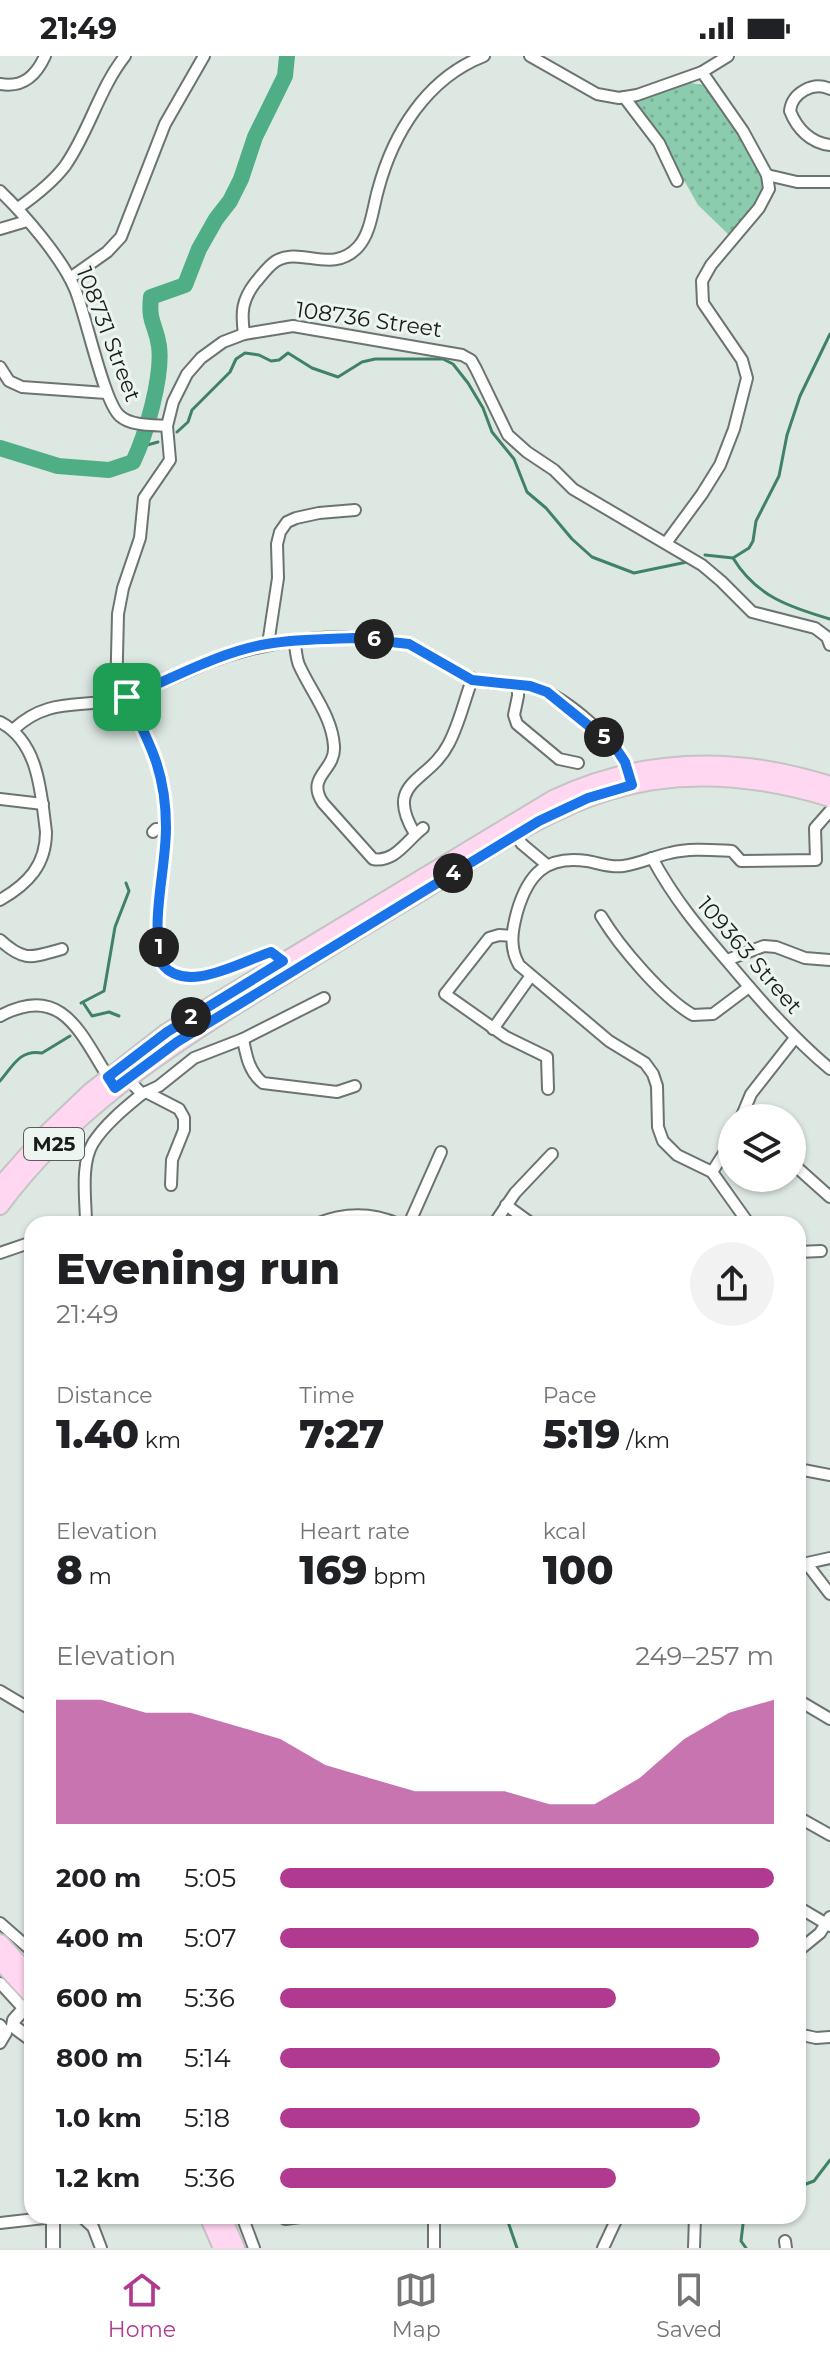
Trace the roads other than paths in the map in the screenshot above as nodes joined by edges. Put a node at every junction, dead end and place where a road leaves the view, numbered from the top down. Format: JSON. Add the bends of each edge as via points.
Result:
{"nodes":[{"id":1,"x":45,"y":56,"type":"edge"},
{"id":2,"x":125,"y":56,"type":"edge"},
{"id":3,"x":204,"y":56,"type":"edge"},
{"id":4,"x":484,"y":56,"type":"edge"},
{"id":5,"x":530,"y":56,"type":"edge"},
{"id":6,"x":728,"y":56,"type":"edge"},
{"id":7,"x":702,"y":72,"type":"junction"},
{"id":8,"x":0,"y":84,"type":"edge"},
{"id":9,"x":830,"y":89,"type":"edge"},
{"id":10,"x":624,"y":97,"type":"junction"},
{"id":11,"x":830,"y":145,"type":"edge"},
{"id":12,"x":767,"y":175,"type":"junction"},
{"id":13,"x":677,"y":181,"type":"dead end"},
{"id":14,"x":830,"y":182,"type":"edge"},
{"id":15,"x":0,"y":191,"type":"edge"},
{"id":16,"x":18,"y":208,"type":"junction"},
{"id":17,"x":27,"y":221,"type":"junction"},
{"id":18,"x":0,"y":229,"type":"edge"},
{"id":19,"x":70,"y":278,"type":"junction"},
{"id":20,"x":244,"y":334,"type":"junction"},
{"id":21,"x":0,"y":367,"type":"edge"},
{"id":22,"x":106,"y":393,"type":"junction"},
{"id":23,"x":167,"y":426,"type":"junction"},
{"id":24,"x":355,"y":510,"type":"dead end"},
{"id":25,"x":666,"y":543,"type":"junction"},
{"id":26,"x":294,"y":640,"type":"junction"},
{"id":27,"x":268,"y":644,"type":"junction"},
{"id":28,"x":830,"y":645,"type":"edge"},
{"id":29,"x":472,"y":680,"type":"junction"},
{"id":30,"x":518,"y":684,"type":"junction"},
{"id":31,"x":121,"y":698,"type":"junction"},
{"id":32,"x":0,"y":722,"type":"edge"},
{"id":33,"x":14,"y":729,"type":"junction"},
{"id":34,"x":578,"y":763,"type":"dead end"},
{"id":35,"x":631,"y":779,"type":"junction"},
{"id":36,"x":830,"y":785,"type":"edge"},
{"id":37,"x":830,"y":798,"type":"edge"},
{"id":38,"x":0,"y":799,"type":"edge"},
{"id":39,"x":43,"y":804,"type":"junction"},
{"id":40,"x":830,"y":811,"type":"edge"},
{"id":41,"x":166,"y":829,"type":"junction"},
{"id":42,"x":512,"y":830,"type":"junction"},
{"id":43,"x":153,"y":832,"type":"dead end"},
{"id":44,"x":652,"y":858,"type":"junction"},
{"id":45,"x":547,"y":865,"type":"junction"},
{"id":46,"x":0,"y":900,"type":"edge"},
{"id":47,"x":601,"y":916,"type":"dead end"},
{"id":48,"x":512,"y":936,"type":"junction"},
{"id":49,"x":0,"y":940,"type":"edge"},
{"id":50,"x":62,"y":949,"type":"dead end"},
{"id":51,"x":277,"y":957,"type":"junction"},
{"id":52,"x":727,"y":960,"type":"junction"},
{"id":53,"x":830,"y":960,"type":"edge"},
{"id":54,"x":530,"y":977,"type":"junction"},
{"id":55,"x":749,"y":987,"type":"junction"},
{"id":56,"x":324,"y":998,"type":"dead end"},
{"id":57,"x":0,"y":1016,"type":"edge"},
{"id":58,"x":493,"y":1029,"type":"junction"},
{"id":59,"x":795,"y":1038,"type":"junction"},
{"id":60,"x":243,"y":1039,"type":"junction"},
{"id":61,"x":830,"y":1069,"type":"edge"},
{"id":62,"x":117,"y":1081,"type":"junction"},
{"id":63,"x":355,"y":1086,"type":"dead end"},
{"id":64,"x":548,"y":1089,"type":"dead end"},
{"id":65,"x":144,"y":1093,"type":"junction"},
{"id":66,"x":747,"y":1104,"type":"edge"},
{"id":67,"x":441,"y":1152,"type":"dead end"},
{"id":68,"x":552,"y":1154,"type":"dead end"},
{"id":69,"x":718,"y":1163,"type":"edge"},
{"id":70,"x":712,"y":1172,"type":"junction"},
{"id":71,"x":806,"y":1176,"type":"edge"},
{"id":72,"x":171,"y":1185,"type":"dead end"},
{"id":73,"x":0,"y":1186,"type":"edge"},
{"id":74,"x":830,"y":1197,"type":"edge"},
{"id":75,"x":506,"y":1205,"type":"junction"},
{"id":76,"x":0,"y":1206,"type":"edge"},
{"id":77,"x":86,"y":1216,"type":"edge"},
{"id":78,"x":341,"y":1216,"type":"edge"},
{"id":79,"x":367,"y":1216,"type":"edge"},
{"id":80,"x":413,"y":1216,"type":"edge"},
{"id":81,"x":499,"y":1216,"type":"edge"},
{"id":82,"x":521,"y":1216,"type":"edge"},
{"id":83,"x":743,"y":1216,"type":"edge"},
{"id":84,"x":24,"y":1245,"type":"edge"},
{"id":85,"x":821,"y":1251,"type":"dead end"},
{"id":86,"x":806,"y":1252,"type":"edge"},
{"id":87,"x":0,"y":1253,"type":"edge"},
{"id":88,"x":806,"y":1470,"type":"edge"},
{"id":89,"x":830,"y":1475,"type":"edge"},
{"id":90,"x":830,"y":1558,"type":"edge"},
{"id":91,"x":806,"y":1564,"type":"edge"},
{"id":92,"x":806,"y":1569,"type":"edge"},
{"id":93,"x":830,"y":1594,"type":"edge"},
{"id":94,"x":0,"y":1691,"type":"edge"},
{"id":95,"x":24,"y":1705,"type":"edge"},
{"id":96,"x":806,"y":1705,"type":"edge"},
{"id":97,"x":830,"y":1719,"type":"edge"},
{"id":98,"x":806,"y":1822,"type":"edge"},
{"id":99,"x":830,"y":1835,"type":"edge"},
{"id":100,"x":806,"y":1911,"type":"edge"},
{"id":101,"x":829,"y":1922,"type":"edge"},
{"id":102,"x":0,"y":1923,"type":"edge"},
{"id":103,"x":0,"y":1943,"type":"edge"},
{"id":104,"x":24,"y":1944,"type":"edge"},
{"id":105,"x":806,"y":1944,"type":"edge"},
{"id":106,"x":0,"y":1961,"type":"edge"},
{"id":107,"x":24,"y":1969,"type":"edge"},
{"id":108,"x":0,"y":1983,"type":"edge"},
{"id":109,"x":24,"y":1994,"type":"edge"},
{"id":110,"x":24,"y":1998,"type":"edge"},
{"id":111,"x":24,"y":2007,"type":"edge"},
{"id":112,"x":2,"y":2027,"type":"edge"},
{"id":113,"x":24,"y":2034,"type":"edge"},
{"id":114,"x":806,"y":2036,"type":"edge"},
{"id":115,"x":830,"y":2037,"type":"edge"},
{"id":116,"x":0,"y":2043,"type":"edge"},
{"id":117,"x":24,"y":2220,"type":"edge"},
{"id":118,"x":0,"y":2223,"type":"edge"},
{"id":119,"x":53,"y":2224,"type":"edge"},
{"id":120,"x":90,"y":2224,"type":"edge"},
{"id":121,"x":212,"y":2224,"type":"edge"},
{"id":122,"x":226,"y":2224,"type":"edge"},
{"id":123,"x":245,"y":2224,"type":"edge"},
{"id":124,"x":434,"y":2224,"type":"edge"},
{"id":125,"x":614,"y":2224,"type":"edge"},
{"id":126,"x":695,"y":2224,"type":"edge"},
{"id":127,"x":53,"y":2248,"type":"edge"},
{"id":128,"x":101,"y":2248,"type":"edge"},
{"id":129,"x":222,"y":2248,"type":"edge"},
{"id":130,"x":236,"y":2248,"type":"edge"},
{"id":131,"x":254,"y":2248,"type":"edge"},
{"id":132,"x":434,"y":2248,"type":"edge"},
{"id":133,"x":603,"y":2248,"type":"edge"},
{"id":134,"x":694,"y":2248,"type":"edge"}],
"edges":[{"from":1,"to":8,"type":"street","via":[[23,83]]},
{"from":2,"to":16,"type":"street","via":[[67,163]]},
{"from":3,"to":19,"type":"street","via":[[157,143],[121,237]]},
{"from":4,"to":20,"type":"street","via":[[450,74],[407,121],[388,158],[358,246],[335,260],[287,257],[273,263],[244,299]]},
{"from":5,"to":10,"type":"street","via":[[597,94]]},
{"from":6,"to":7,"type":"street"},
{"from":7,"to":10,"type":"street"},
{"from":7,"to":12,"type":"street"},
{"from":9,"to":11,"type":"street","via":[[808,88],[795,98],[790,111],[809,137]]},
{"from":10,"to":13,"type":"street","via":[[659,143]]},
{"from":12,"to":14,"type":"street"},
{"from":12,"to":25,"type":"street","via":[[766,199],[711,265],[701,289],[703,303],[742,360],[746,387],[713,477]]},
{"from":15,"to":16,"type":"street","name":"108731 Street"},
{"from":16,"to":17,"type":"street","name":"108731 Street"},
{"from":17,"to":18,"type":"street"},
{"from":17,"to":19,"type":"street","name":"108731 Street"},
{"from":19,"to":22,"type":"street","name":"108731 Street"},
{"from":20,"to":23,"type":"street","name":"108736 Street","via":[[223,342],[193,367],[173,402]]},
{"from":20,"to":25,"type":"street","name":"108736 Street","via":[[302,326],[462,355],[471,360],[516,444],[583,496]]},
{"from":21,"to":22,"type":"street","via":[[9,381],[22,387]]},
{"from":22,"to":23,"type":"street","name":"108731 Street","via":[[118,415],[139,424]]},
{"from":23,"to":31,"type":"street","name":"108736 Street","via":[[170,460],[144,498],[140,538],[120,600]]},
{"from":24,"to":27,"type":"street","via":[[296,518],[280,532]]},
{"from":25,"to":28,"type":"street","name":"108736 Street","via":[[712,572],[752,612],[815,628]]},
{"from":26,"to":27,"type":"street"},
{"from":26,"to":29,"type":"street","via":[[399,642]]},
{"from":26,"to":29,"type":"street","via":[[298,663],[334,741],[333,757],[316,786],[318,796],[379,861],[419,831],[405,817],[403,800],[446,748]]},
{"from":27,"to":31,"type":"street"},
{"from":29,"to":30,"type":"street"},
{"from":30,"to":34,"type":"street","via":[[517,724],[559,759]]},
{"from":30,"to":35,"type":"street","via":[[538,688],[565,704],[615,747]]},
{"from":31,"to":33,"type":"street","via":[[47,708]]},
{"from":31,"to":41,"type":"street","via":[[161,773]]},
{"from":32,"to":33,"type":"street"},
{"from":33,"to":39,"type":"street","via":[[33,759]]},
{"from":35,"to":36,"type":"main road","number":"M25","via":[[682,763],[734,764]]},
{"from":35,"to":37,"type":"main road","number":"M25","via":[[742,778]]},
{"from":35,"to":42,"type":"main road","number":"M25"},
{"from":38,"to":39,"type":"street"},
{"from":39,"to":46,"type":"street","via":[[46,844],[38,868]]},
{"from":40,"to":44,"type":"street","via":[[815,828],[816,860],[741,861],[732,851],[681,851]]},
{"from":41,"to":43,"type":"street"},
{"from":41,"to":51,"type":"street","via":[[158,924],[165,968],[181,977],[200,977]]},
{"from":42,"to":45,"type":"street"},
{"from":42,"to":51,"type":"main road","number":"M25"},
{"from":42,"to":62,"type":"main road","number":"M25"},
{"from":44,"to":45,"type":"street","via":[[625,866],[568,860]]},
{"from":44,"to":52,"type":"street","name":"109363 Street","via":[[681,908]]},
{"from":45,"to":48,"type":"street","via":[[525,888]]},
{"from":47,"to":55,"type":"street","via":[[619,943],[693,1015],[713,1014]]},
{"from":48,"to":54,"type":"street","via":[[515,958]]},
{"from":48,"to":58,"type":"street","via":[[489,938],[447,989],[446,995]]},
{"from":49,"to":50,"type":"street","via":[[24,957]]},
{"from":51,"to":62,"type":"main road","number":"M25","via":[[167,1032]]},
{"from":52,"to":53,"type":"street","via":[[764,946]]},
{"from":52,"to":55,"type":"street","name":"109363 Street"},
{"from":54,"to":58,"type":"street"},
{"from":54,"to":70,"type":"street","via":[[645,1063],[657,1086],[663,1141],[677,1155]]},
{"from":55,"to":59,"type":"street","name":"109363 Street"},
{"from":56,"to":60,"type":"street"},
{"from":57,"to":62,"type":"street","via":[[41,1004],[67,1015]]},
{"from":58,"to":64,"type":"street","via":[[547,1057]]},
{"from":59,"to":61,"type":"street","name":"109363 Street"},
{"from":59,"to":66,"type":"street"},
{"from":60,"to":63,"type":"street","via":[[248,1062],[263,1083],[337,1092]]},
{"from":60,"to":65,"type":"street","via":[[194,1058]]},
{"from":62,"to":65,"type":"street"},
{"from":62,"to":73,"type":"main road","number":"M25","via":[[45,1135]]},
{"from":62,"to":76,"type":"main road","number":"M25"},
{"from":65,"to":72,"type":"street","via":[[179,1109],[184,1118]]},
{"from":65,"to":77,"type":"street","via":[[89,1151]]},
{"from":67,"to":80,"type":"street"},
{"from":68,"to":75,"type":"street"},
{"from":69,"to":70,"type":"street"},
{"from":70,"to":83,"type":"street"},
{"from":71,"to":74,"type":"street"},
{"from":75,"to":81,"type":"street"},
{"from":75,"to":82,"type":"street"},
{"from":78,"to":79,"type":"street"},
{"from":84,"to":87,"type":"street"},
{"from":85,"to":86,"type":"street"},
{"from":88,"to":89,"type":"street"},
{"from":90,"to":91,"type":"street"},
{"from":92,"to":93,"type":"street"},
{"from":94,"to":95,"type":"street"},
{"from":96,"to":97,"type":"street"},
{"from":98,"to":99,"type":"street"},
{"from":100,"to":101,"type":"street"},
{"from":101,"to":105,"type":"street"},
{"from":102,"to":104,"type":"street"},
{"from":103,"to":107,"type":"main road"},
{"from":106,"to":109,"type":"main road"},
{"from":108,"to":110,"type":"street"},
{"from":111,"to":113,"type":"street","via":[[13,2026]]},
{"from":112,"to":116,"type":"street","via":[[5,2036]]},
{"from":114,"to":115,"type":"street"},
{"from":117,"to":118,"type":"street"},
{"from":119,"to":127,"type":"street"},
{"from":120,"to":128,"type":"street"},
{"from":121,"to":129,"type":"main road"},
{"from":122,"to":130,"type":"main road"},
{"from":123,"to":131,"type":"street"},
{"from":124,"to":132,"type":"street"},
{"from":125,"to":133,"type":"street"},
{"from":126,"to":134,"type":"street"}]}
